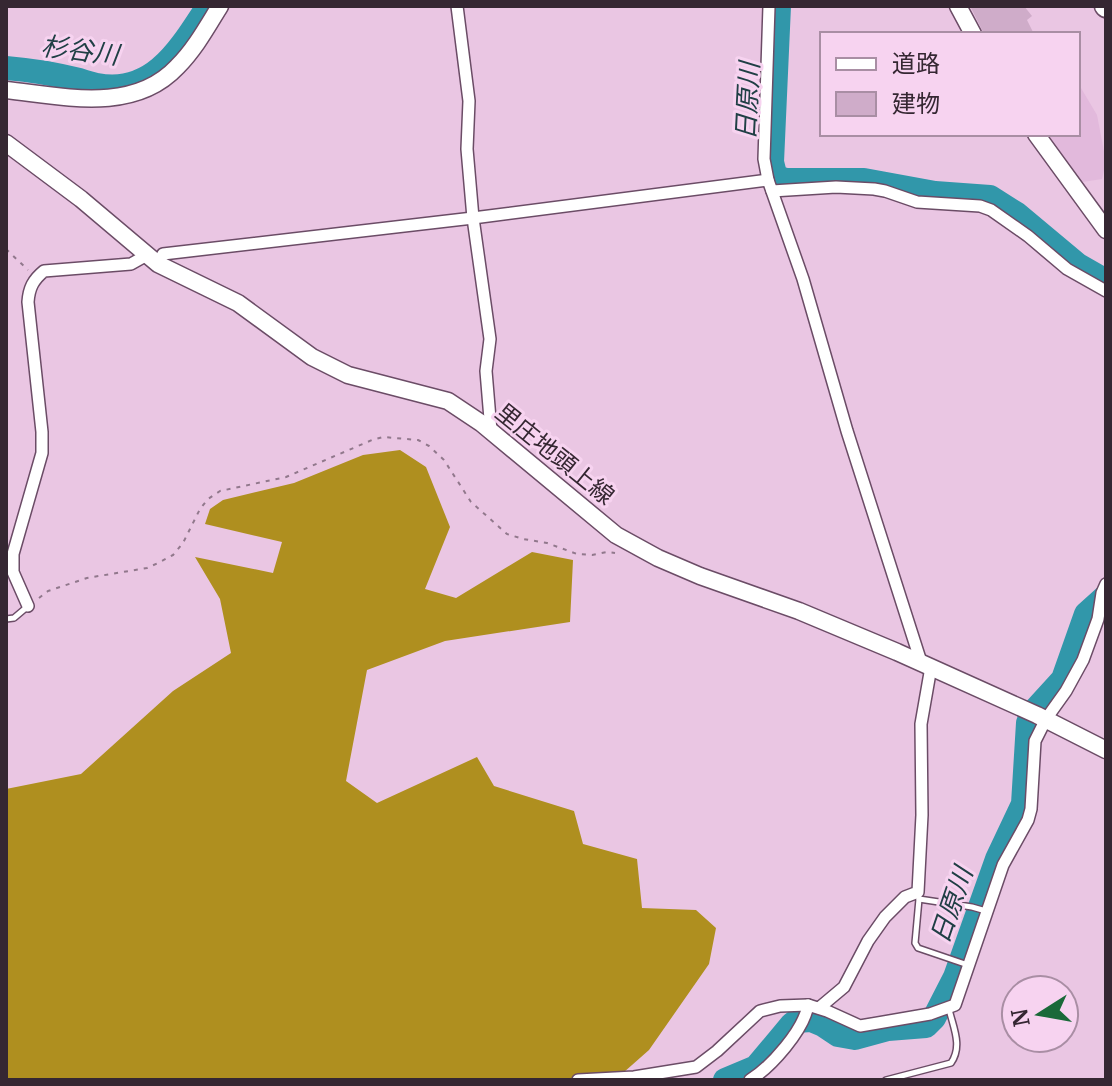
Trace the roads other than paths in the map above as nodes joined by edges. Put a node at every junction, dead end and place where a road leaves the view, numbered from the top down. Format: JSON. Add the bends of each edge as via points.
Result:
{"nodes":[{"id":1,"x":220,"y":6,"type":"edge"},
{"id":2,"x":457,"y":6,"type":"edge"},
{"id":3,"x":769,"y":6,"type":"edge"},
{"id":4,"x":958,"y":6,"type":"edge"},
{"id":5,"x":972,"y":32,"type":"edge"},
{"id":6,"x":6,"y":90,"type":"edge"},
{"id":7,"x":1037,"y":136,"type":"edge"},
{"id":8,"x":6,"y":143,"type":"edge"},
{"id":9,"x":770,"y":185,"type":"junction"},
{"id":10,"x":473,"y":218,"type":"junction"},
{"id":11,"x":1106,"y":230,"type":"edge"},
{"id":12,"x":152,"y":260,"type":"junction"},
{"id":13,"x":1106,"y":291,"type":"edge"},
{"id":14,"x":491,"y":431,"type":"junction"},
{"id":15,"x":1104,"y":588,"type":"edge"},
{"id":16,"x":28,"y":606,"type":"joint"},
{"id":17,"x":6,"y":619,"type":"edge"},
{"id":18,"x":926,"y":665,"type":"junction"},
{"id":19,"x":1037,"y":715,"type":"junction"},
{"id":20,"x":1106,"y":750,"type":"edge"},
{"id":21,"x":919,"y":896,"type":"junction"},
{"id":22,"x":985,"y":910,"type":"junction"},
{"id":23,"x":963,"y":964,"type":"junction"},
{"id":24,"x":946,"y":1009,"type":"junction"},
{"id":25,"x":808,"y":1014,"type":"junction"},
{"id":26,"x":578,"y":1080,"type":"edge"},
{"id":27,"x":750,"y":1080,"type":"edge"},
{"id":28,"x":886,"y":1080,"type":"edge"}],
"edges":[{"from":1,"to":6,"type":"main road","via":[[175,70],[142,91],[103,98]]},
{"from":2,"to":10,"type":"street","via":[[469,101]]},
{"from":3,"to":9,"type":"street","via":[[764,159]]},
{"from":4,"to":5,"type":"main road"},
{"from":7,"to":11,"type":"main road"},
{"from":8,"to":12,"type":"main road","name":"里庄地頭上線"},
{"from":9,"to":10,"type":"street"},
{"from":9,"to":13,"type":"street","via":[[861,188],[917,202],[980,206]]},
{"from":9,"to":18,"type":"street"},
{"from":10,"to":12,"type":"street","via":[[163,254]]},
{"from":10,"to":14,"type":"street","via":[[490,339],[486,371]]},
{"from":12,"to":14,"type":"main road","name":"里庄地頭上線","via":[[238,303],[312,357],[348,375],[448,401]]},
{"from":12,"to":16,"type":"street","via":[[44,271],[29,289],[42,453],[13,554],[13,572]]},
{"from":14,"to":18,"type":"main road","name":"里庄地頭上線","via":[[616,535],[700,576]]},
{"from":15,"to":19,"type":"street","via":[[1083,660],[1066,691]]},
{"from":16,"to":17,"type":"lane"},
{"from":18,"to":19,"type":"main road","name":"里庄地頭上線"},
{"from":18,"to":21,"type":"street"},
{"from":19,"to":20,"type":"main road","name":"里庄地頭上線"},
{"from":19,"to":22,"type":"street","via":[[1031,809]]},
{"from":21,"to":22,"type":"lane"},
{"from":21,"to":23,"type":"lane","via":[[918,948]]},
{"from":21,"to":25,"type":"street","via":[[905,897],[885,917],[844,987]]},
{"from":22,"to":23,"type":"street"},
{"from":23,"to":24,"type":"street","via":[[955,1005]]},
{"from":24,"to":25,"type":"street","via":[[860,1026]]},
{"from":24,"to":28,"type":"lane","via":[[958,1044],[951,1063]]},
{"from":25,"to":26,"type":"street","via":[[780,1006],[760,1011],[696,1067]]},
{"from":25,"to":27,"type":"street","via":[[774,1060]]}]}
